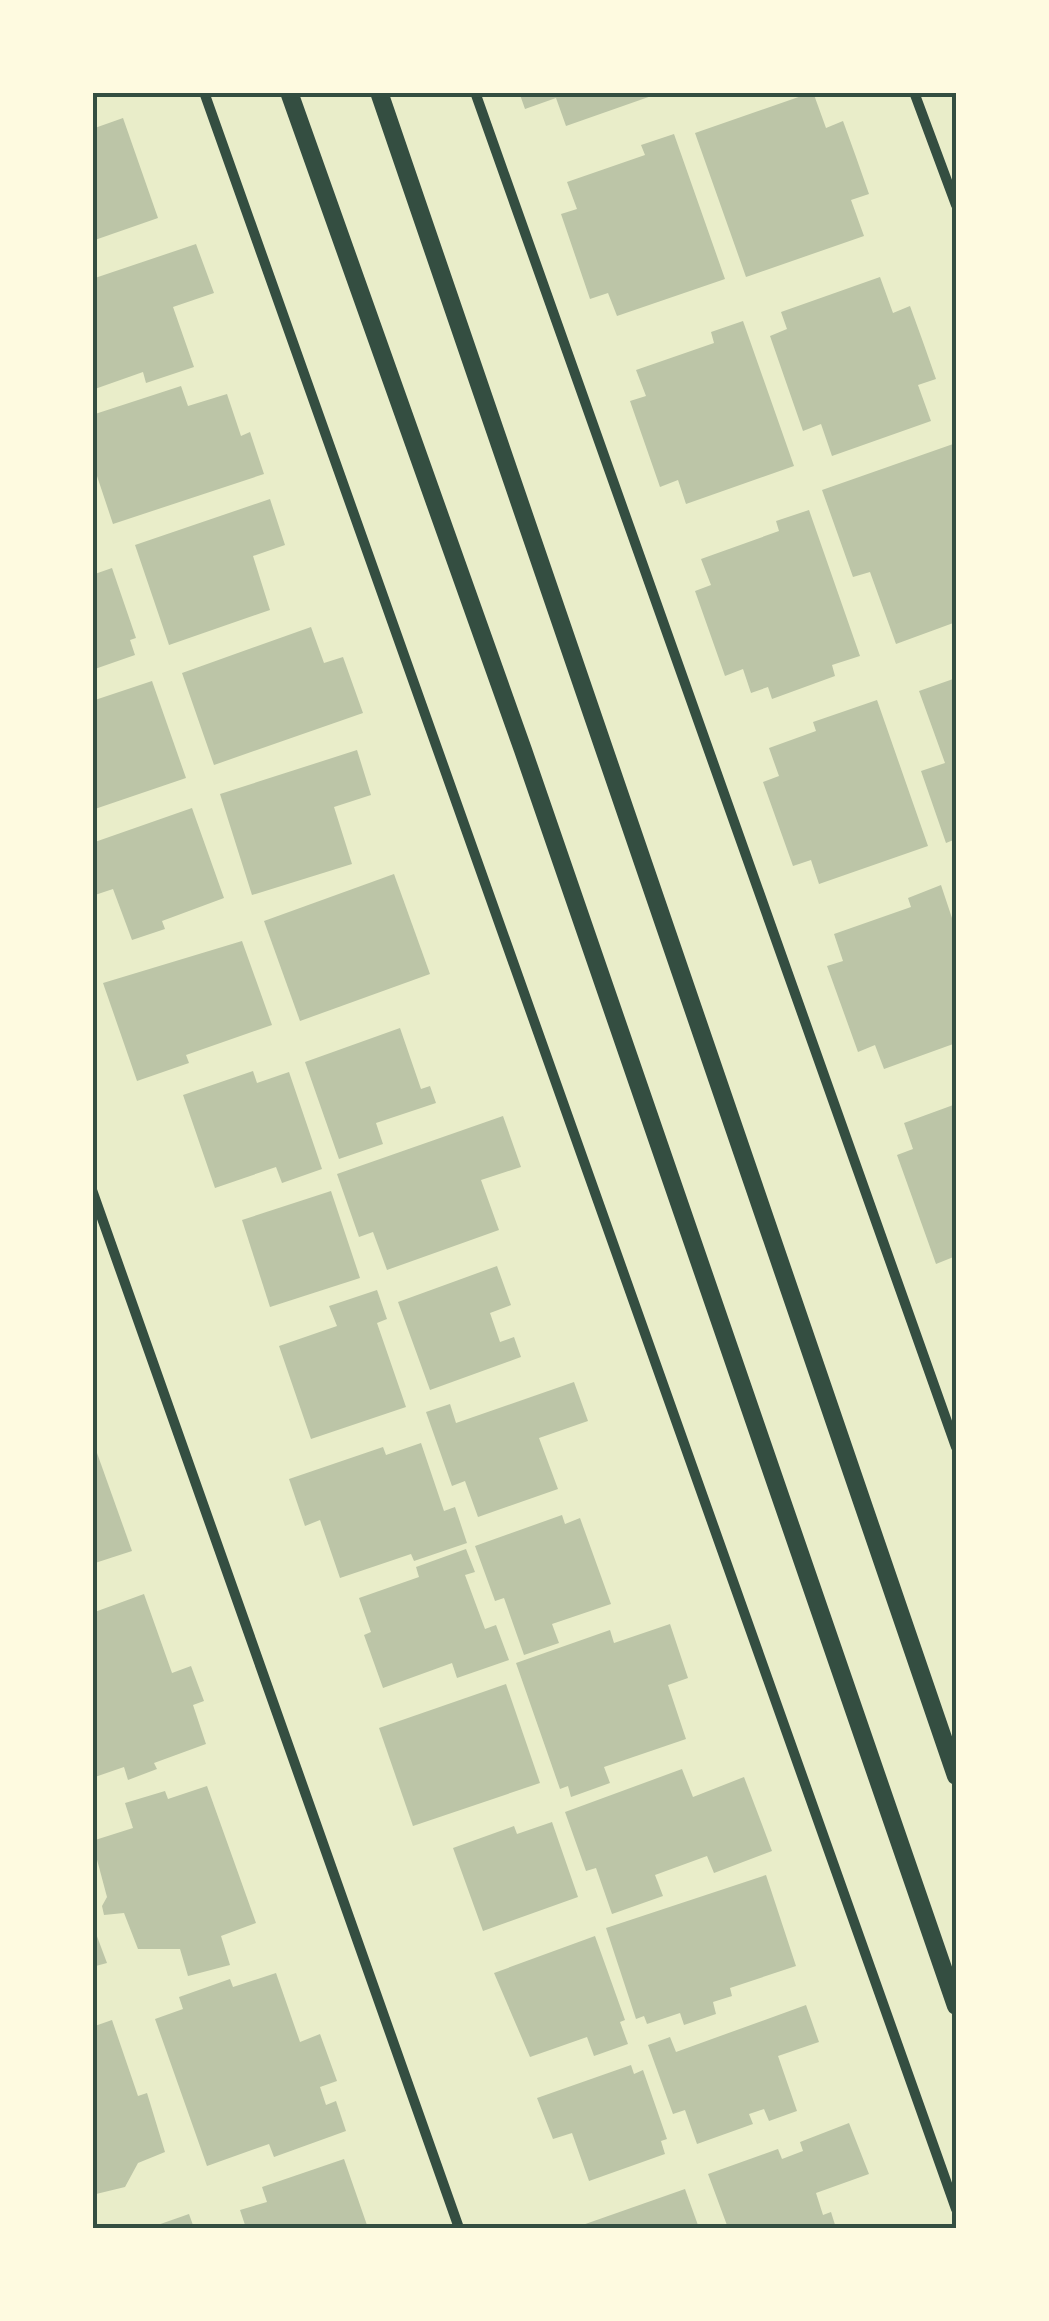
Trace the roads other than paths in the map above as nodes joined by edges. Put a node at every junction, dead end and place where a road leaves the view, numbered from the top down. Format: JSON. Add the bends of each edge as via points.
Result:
{"nodes":[{"id":1,"x":204,"y":92,"type":"edge"},
{"id":2,"x":289,"y":92,"type":"edge"},
{"id":3,"x":378,"y":92,"type":"edge"},
{"id":4,"x":475,"y":92,"type":"edge"},
{"id":5,"x":914,"y":92,"type":"edge"},
{"id":6,"x":956,"y":206,"type":"edge"},
{"id":7,"x":92,"y":1190,"type":"edge"},
{"id":8,"x":956,"y":1447,"type":"edge"},
{"id":9,"x":956,"y":1776,"type":"edge"},
{"id":10,"x":956,"y":2006,"type":"edge"},
{"id":11,"x":956,"y":2209,"type":"edge"},
{"id":12,"x":459,"y":2228,"type":"edge"}],
"edges":[{"from":1,"to":11,"type":"street"},
{"from":2,"to":10,"type":"street","via":[[524,750]]},
{"from":3,"to":9,"type":"street"},
{"from":4,"to":8,"type":"street"},
{"from":5,"to":6,"type":"street"},
{"from":7,"to":12,"type":"street"}]}
